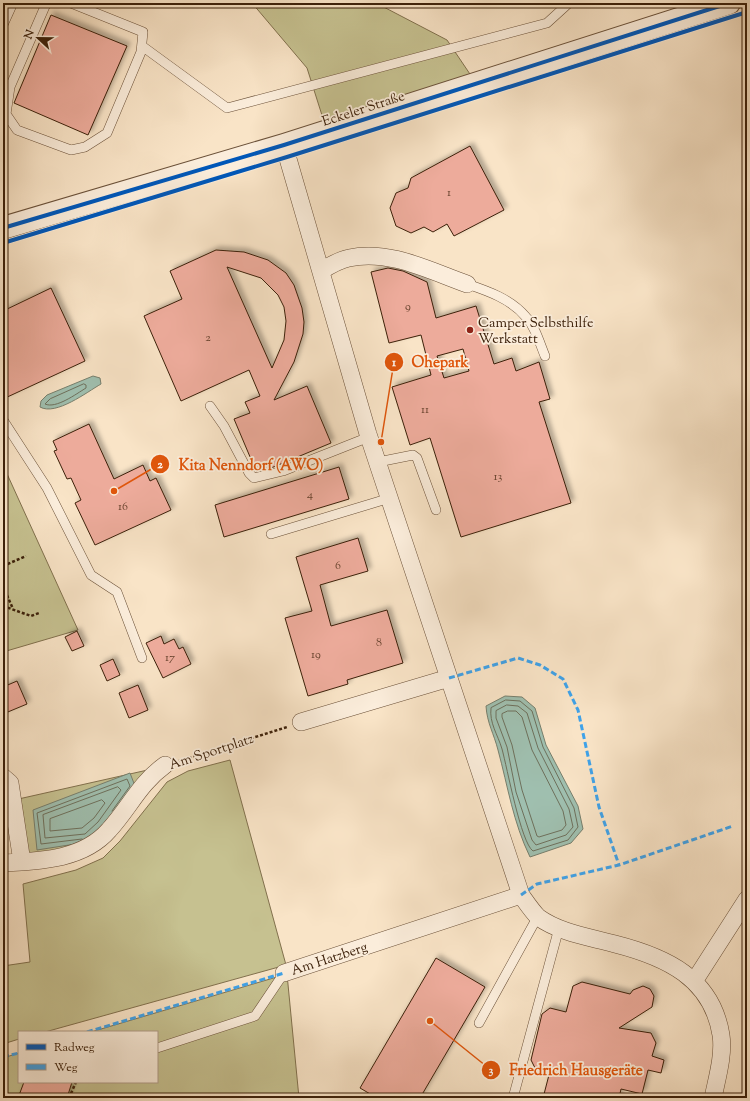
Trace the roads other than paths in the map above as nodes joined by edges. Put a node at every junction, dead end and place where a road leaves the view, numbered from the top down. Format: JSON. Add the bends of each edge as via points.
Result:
{"nodes":[{"id":1,"x":12,"y":3,"type":"edge"},
{"id":2,"x":47,"y":3,"type":"edge"},
{"id":3,"x":71,"y":3,"type":"edge"},
{"id":4,"x":568,"y":3,"type":"edge"},
{"id":5,"x":729,"y":3,"type":"edge"},
{"id":6,"x":3,"y":25,"type":"edge"},
{"id":7,"x":142,"y":46,"type":"junction"},
{"id":8,"x":284,"y":145,"type":"junction"},
{"id":9,"x":3,"y":228,"type":"edge"},
{"id":10,"x":321,"y":271,"type":"junction"},
{"id":11,"x":467,"y":284,"type":"joint"},
{"id":12,"x":545,"y":356,"type":"dead end"},
{"id":13,"x":210,"y":406,"type":"dead end"},
{"id":14,"x":3,"y":420,"type":"edge"},
{"id":15,"x":369,"y":437,"type":"junction"},
{"id":16,"x":378,"y":462,"type":"junction"},
{"id":17,"x":390,"y":498,"type":"junction"},
{"id":18,"x":436,"y":510,"type":"dead end"},
{"id":19,"x":271,"y":534,"type":"dead end"},
{"id":20,"x":142,"y":658,"type":"dead end"},
{"id":21,"x":449,"y":678,"type":"junction"},
{"id":22,"x":301,"y":722,"type":"road end"},
{"id":23,"x":165,"y":765,"type":"road end"},
{"id":24,"x":3,"y":777,"type":"edge"},
{"id":25,"x":22,"y":862,"type":"junction"},
{"id":26,"x":3,"y":863,"type":"edge"},
{"id":27,"x":521,"y":895,"type":"junction"},
{"id":28,"x":747,"y":899,"type":"edge"},
{"id":29,"x":538,"y":916,"type":"junction"},
{"id":30,"x":559,"y":928,"type":"junction"},
{"id":31,"x":284,"y":973,"type":"joint"},
{"id":32,"x":695,"y":980,"type":"junction"},
{"id":33,"x":479,"y":1023,"type":"dead end"},
{"id":34,"x":158,"y":1048,"type":"edge"},
{"id":35,"x":513,"y":1098,"type":"edge"},
{"id":36,"x":713,"y":1098,"type":"edge"}],
"edges":[{"from":1,"to":6,"type":"lane"},
{"from":2,"to":7,"type":"lane","via":[[10,87],[6,114],[17,130],[71,150],[85,147],[107,133]]},
{"from":3,"to":7,"type":"lane","via":[[143,32]]},
{"from":4,"to":7,"type":"lane","via":[[546,23],[227,108]]},
{"from":5,"to":8,"type":"street","name":"Eckeler Straße"},
{"from":8,"to":9,"type":"street","name":"Eckeler Straße"},
{"from":8,"to":10,"type":"street"},
{"from":10,"to":11,"type":"street","via":[[347,258],[375,255],[398,260]]},
{"from":10,"to":15,"type":"street"},
{"from":11,"to":12,"type":"lane","via":[[496,294],[514,305],[527,318]]},
{"from":13,"to":15,"type":"lane","via":[[254,478],[283,471]]},
{"from":14,"to":20,"type":"lane","via":[[48,488],[91,575],[117,592]]},
{"from":15,"to":16,"type":"street"},
{"from":16,"to":17,"type":"street"},
{"from":16,"to":18,"type":"lane","via":[[413,455],[417,458]]},
{"from":17,"to":19,"type":"lane"},
{"from":17,"to":21,"type":"street"},
{"from":21,"to":22,"type":"street"},
{"from":21,"to":27,"type":"street"},
{"from":23,"to":25,"type":"street","name":"Am Sportplatz","via":[[150,776],[108,832],[85,849],[63,857]]},
{"from":24,"to":25,"type":"street","via":[[10,783]]},
{"from":25,"to":26,"type":"street","name":"Am Sportplatz"},
{"from":27,"to":29,"type":"street"},
{"from":27,"to":31,"type":"street","name":"Am Hatzberg"},
{"from":28,"to":32,"type":"street"},
{"from":29,"to":30,"type":"street"},
{"from":29,"to":33,"type":"lane"},
{"from":30,"to":32,"type":"street","via":[[641,950],[669,962]]},
{"from":30,"to":35,"type":"lane"},
{"from":31,"to":34,"type":"lane","name":"Am Hatzberg","via":[[255,1016]]},
{"from":32,"to":36,"type":"street","via":[[713,1007],[721,1036],[720,1069]]}]}
